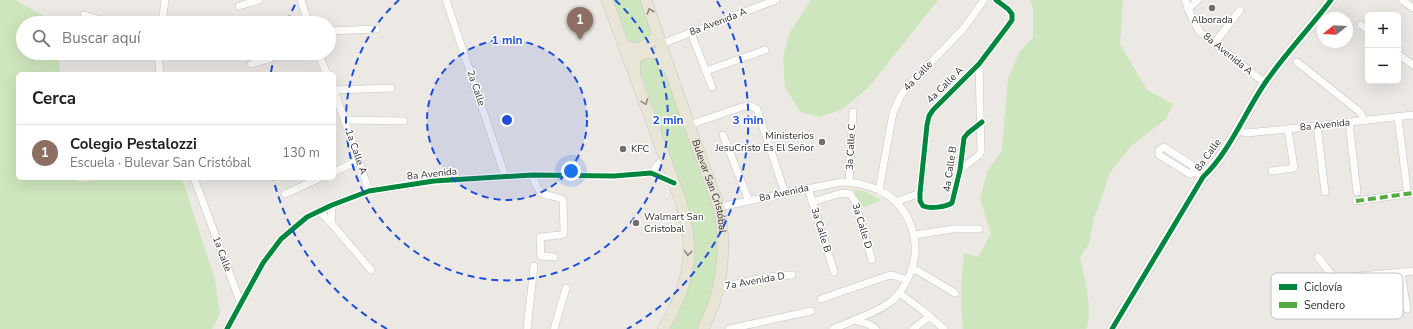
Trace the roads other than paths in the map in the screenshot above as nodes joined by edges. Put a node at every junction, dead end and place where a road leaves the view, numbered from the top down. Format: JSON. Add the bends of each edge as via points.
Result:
{"nodes":[{"id":1,"x":165,"y":0,"type":"edge"},
{"id":2,"x":259,"y":0,"type":"edge"},
{"id":3,"x":301,"y":0,"type":"edge"},
{"id":4,"x":446,"y":0,"type":"edge"},
{"id":5,"x":607,"y":0,"type":"edge"},
{"id":6,"x":646,"y":0,"type":"edge"},
{"id":7,"x":776,"y":0,"type":"edge"},
{"id":8,"x":984,"y":0,"type":"edge"},
{"id":9,"x":996,"y":0,"type":"edge"},
{"id":10,"x":1185,"y":0,"type":"edge"},
{"id":11,"x":1198,"y":0,"type":"edge"},
{"id":12,"x":1402,"y":0,"type":"edge"},
{"id":13,"x":1327,"y":2,"type":"edge"},
{"id":14,"x":239,"y":6,"type":"dead end"},
{"id":15,"x":1413,"y":8,"type":"edge"},
{"id":16,"x":1188,"y":9,"type":"junction"},
{"id":17,"x":1240,"y":10,"type":"dead end"},
{"id":18,"x":84,"y":14,"type":"dead end"},
{"id":19,"x":90,"y":16,"type":"edge"},
{"id":20,"x":163,"y":16,"type":"edge"},
{"id":21,"x":306,"y":16,"type":"edge"},
{"id":22,"x":1361,"y":25,"type":"dead end"},
{"id":23,"x":1365,"y":28,"type":"edge"},
{"id":24,"x":376,"y":29,"type":"dead end"},
{"id":25,"x":336,"y":31,"type":"edge"},
{"id":26,"x":692,"y":33,"type":"junction"},
{"id":27,"x":659,"y":39,"type":"junction"},
{"id":28,"x":1214,"y":44,"type":"junction"},
{"id":29,"x":624,"y":45,"type":"junction"},
{"id":30,"x":765,"y":50,"type":"dead end"},
{"id":31,"x":1401,"y":56,"type":"edge"},
{"id":32,"x":159,"y":60,"type":"edge"},
{"id":33,"x":266,"y":60,"type":"edge"},
{"id":34,"x":321,"y":60,"type":"edge"},
{"id":35,"x":1297,"y":62,"type":"dead end"},
{"id":36,"x":251,"y":64,"type":"dead end"},
{"id":37,"x":979,"y":64,"type":"junction"},
{"id":38,"x":1413,"y":65,"type":"edge"},
{"id":39,"x":706,"y":71,"type":"junction"},
{"id":40,"x":160,"y":72,"type":"edge"},
{"id":41,"x":326,"y":72,"type":"edge"},
{"id":42,"x":636,"y":78,"type":"junction"},
{"id":43,"x":1265,"y":83,"type":"junction"},
{"id":44,"x":712,"y":87,"type":"dead end"},
{"id":45,"x":391,"y":88,"type":"dead end"},
{"id":46,"x":336,"y":90,"type":"edge"},
{"id":47,"x":682,"y":105,"type":"junction"},
{"id":48,"x":853,"y":112,"type":"dead end"},
{"id":49,"x":338,"y":113,"type":"edge"},
{"id":50,"x":1413,"y":115,"type":"edge"},
{"id":51,"x":1398,"y":117,"type":"junction"},
{"id":52,"x":344,"y":120,"type":"junction"},
{"id":53,"x":1364,"y":120,"type":"junction"},
{"id":54,"x":404,"y":121,"type":"dead end"},
{"id":55,"x":982,"y":122,"type":"junction"},
{"id":56,"x":1349,"y":122,"type":"junction"},
{"id":57,"x":689,"y":125,"type":"junction"},
{"id":58,"x":1316,"y":125,"type":"junction"},
{"id":59,"x":1288,"y":129,"type":"junction"},
{"id":60,"x":1237,"y":130,"type":"junction"},
{"id":61,"x":724,"y":135,"type":"dead end"},
{"id":62,"x":665,"y":156,"type":"junction"},
{"id":63,"x":359,"y":160,"type":"junction"},
{"id":64,"x":1212,"y":168,"type":"junction"},
{"id":65,"x":960,"y":170,"type":"junction"},
{"id":66,"x":336,"y":171,"type":"edge"},
{"id":67,"x":1272,"y":171,"type":"dead end"},
{"id":68,"x":1194,"y":172,"type":"junction"},
{"id":69,"x":651,"y":173,"type":"junction"},
{"id":70,"x":532,"y":175,"type":"junction"},
{"id":71,"x":505,"y":176,"type":"junction"},
{"id":72,"x":1203,"y":177,"type":"junction"},
{"id":73,"x":195,"y":180,"type":"edge"},
{"id":74,"x":316,"y":180,"type":"edge"},
{"id":75,"x":849,"y":182,"type":"junction"},
{"id":76,"x":674,"y":183,"type":"junction"},
{"id":77,"x":808,"y":188,"type":"junction"},
{"id":78,"x":879,"y":190,"type":"junction"},
{"id":79,"x":370,"y":191,"type":"junction"},
{"id":80,"x":1410,"y":191,"type":"edge"},
{"id":81,"x":1325,"y":192,"type":"dead end"},
{"id":82,"x":1358,"y":192,"type":"dead end"},
{"id":83,"x":785,"y":193,"type":"junction"},
{"id":84,"x":920,"y":193,"type":"junction"},
{"id":85,"x":285,"y":194,"type":"dead end"},
{"id":86,"x":749,"y":201,"type":"junction"},
{"id":87,"x":1356,"y":201,"type":"dead end"},
{"id":88,"x":812,"y":202,"type":"junction"},
{"id":89,"x":896,"y":202,"type":"junction"},
{"id":90,"x":332,"y":206,"type":"junction"},
{"id":91,"x":923,"y":206,"type":"joint"},
{"id":92,"x":719,"y":208,"type":"junction"},
{"id":93,"x":320,"y":211,"type":"junction"},
{"id":94,"x":331,"y":223,"type":"junction"},
{"id":95,"x":979,"y":229,"type":"dead end"},
{"id":96,"x":914,"y":235,"type":"junction"},
{"id":97,"x":554,"y":257,"type":"dead end"},
{"id":98,"x":1318,"y":257,"type":"dead end"},
{"id":99,"x":872,"y":260,"type":"dead end"},
{"id":100,"x":534,"y":266,"type":"dead end"},
{"id":101,"x":912,"y":269,"type":"junction"},
{"id":102,"x":371,"y":270,"type":"dead end"},
{"id":103,"x":1413,"y":271,"type":"edge"},
{"id":104,"x":834,"y":272,"type":"dead end"},
{"id":105,"x":1401,"y":272,"type":"joint"},
{"id":106,"x":1331,"y":273,"type":"edge"},
{"id":107,"x":1392,"y":273,"type":"edge"},
{"id":108,"x":792,"y":275,"type":"dead end"},
{"id":109,"x":907,"y":280,"type":"junction"},
{"id":110,"x":1403,"y":287,"type":"edge"},
{"id":111,"x":566,"y":288,"type":"dead end"},
{"id":112,"x":718,"y":288,"type":"junction"},
{"id":113,"x":955,"y":293,"type":"dead end"},
{"id":114,"x":899,"y":294,"type":"junction"},
{"id":115,"x":1404,"y":295,"type":"joint"},
{"id":116,"x":821,"y":299,"type":"dead end"},
{"id":117,"x":241,"y":304,"type":"junction"},
{"id":118,"x":1407,"y":309,"type":"dead end"},
{"id":119,"x":811,"y":311,"type":"dead end"},
{"id":120,"x":930,"y":316,"type":"junction"},
{"id":121,"x":854,"y":320,"type":"junction"},
{"id":122,"x":228,"y":329,"type":"edge"},
{"id":123,"x":527,"y":329,"type":"edge"},
{"id":124,"x":554,"y":329,"type":"edge"},
{"id":125,"x":663,"y":329,"type":"edge"},
{"id":126,"x":702,"y":329,"type":"edge"},
{"id":127,"x":729,"y":329,"type":"edge"},
{"id":128,"x":833,"y":329,"type":"edge"},
{"id":129,"x":876,"y":329,"type":"edge"},
{"id":130,"x":912,"y":329,"type":"edge"},
{"id":131,"x":944,"y":329,"type":"edge"},
{"id":132,"x":1112,"y":329,"type":"edge"},
{"id":133,"x":1120,"y":329,"type":"edge"}],
"edges":[{"from":1,"to":20,"type":"street"},
{"from":2,"to":14,"type":"street"},
{"from":3,"to":21,"type":"street"},
{"from":4,"to":71,"type":"street","name":"2a Calle"},
{"from":5,"to":29,"type":"main road"},
{"from":27,"to":6,"type":"main road","name":"Bulevar San Cristóbal","one_way":true},
{"from":7,"to":26,"type":"street","name":"8a Avenida A"},
{"from":8,"to":78,"type":"street","name":"4a Calle","via":[[964,29],[901,95],[893,113]]},
{"from":9,"to":37,"type":"street","name":"4a Calle A","via":[[1008,9],[1012,14],[1012,20]]},
{"from":10,"to":16,"type":"street","name":"8a Avenida A"},
{"from":11,"to":16,"type":"street"},
{"from":12,"to":15,"type":"street"},
{"from":13,"to":43,"type":"street","name":"8a Calle"},
{"from":16,"to":28,"type":"street","name":"8a Avenida A","via":[[1200,32]]},
{"from":17,"to":28,"type":"street"},
{"from":18,"to":19,"type":"street"},
{"from":22,"to":23,"type":"street"},
{"from":24,"to":25,"type":"street"},
{"from":26,"to":27,"type":"street","name":"8a Avenida A"},
{"from":26,"to":39,"type":"street"},
{"from":27,"to":29,"type":"main road","via":[[635,48]]},
{"from":27,"to":47,"type":"main road","name":"Bulevar San Cristóbal"},
{"from":28,"to":43,"type":"street","name":"8a Avenida A"},
{"from":29,"to":42,"type":"main road"},
{"from":30,"to":39,"type":"street"},
{"from":31,"to":38,"type":"street"},
{"from":32,"to":40,"type":"street"},
{"from":33,"to":36,"type":"street"},
{"from":34,"to":41,"type":"street"},
{"from":35,"to":53,"type":"street","via":[[1360,112]]},
{"from":37,"to":55,"type":"street"},
{"from":37,"to":84,"type":"street","name":"4a Calle A","via":[[929,116]]},
{"from":39,"to":44,"type":"street"},
{"from":42,"to":47,"type":"main road","via":[[636,58],[647,53],[660,55],[675,96]]},
{"from":42,"to":62,"type":"main road","one_way":true},
{"from":43,"to":60,"type":"street","name":"8a Calle"},
{"from":45,"to":46,"type":"street"},
{"from":47,"to":57,"type":"main road","name":"Bulevar San Cristóbal"},
{"from":48,"to":75,"type":"street","name":"3a Calle C"},
{"from":49,"to":52,"type":"street","name":"1a Calle A"},
{"from":50,"to":51,"type":"street","name":"8a Avenida"},
{"from":51,"to":53,"type":"street","name":"8a Avenida"},
{"from":51,"to":80,"type":"street"},
{"from":52,"to":54,"type":"street"},
{"from":52,"to":63,"type":"street","name":"1a Calle A"},
{"from":53,"to":56,"type":"street","name":"8a Avenida"},
{"from":55,"to":65,"type":"street","name":"4a Calle B","via":[[964,138]]},
{"from":55,"to":65,"type":"street","via":[[982,151]]},
{"from":56,"to":58,"type":"street","name":"8a Avenida"},
{"from":56,"to":82,"type":"street"},
{"from":57,"to":83,"type":"street","via":[[752,105],[757,109]]},
{"from":57,"to":92,"type":"main road","name":"Bulevar San Cristóbal"},
{"from":58,"to":59,"type":"street","name":"8a Avenida"},
{"from":58,"to":81,"type":"street"},
{"from":59,"to":60,"type":"street","name":"8a Avenida","via":[[1246,132]]},
{"from":59,"to":67,"type":"street","via":[[1294,168]]},
{"from":60,"to":64,"type":"street","name":"8a Calle"},
{"from":61,"to":86,"type":"street"},
{"from":62,"to":69,"type":"street"},
{"from":62,"to":76,"type":"main road"},
{"from":63,"to":66,"type":"street"},
{"from":63,"to":79,"type":"street","name":"1a Calle A"},
{"from":64,"to":72,"type":"street","name":"8a Calle"},
{"from":64,"to":133,"type":"street","name":"8a Calle","via":[[1209,180]]},
{"from":65,"to":91,"type":"street","name":"4a Calle B","via":[[952,203]]},
{"from":68,"to":68,"type":"street","via":[[1193,166],[1164,147],[1159,150],[1159,155],[1190,174]]},
{"from":68,"to":72,"type":"street"},
{"from":69,"to":70,"type":"street","name":"8a Avenida","via":[[614,176]]},
{"from":69,"to":76,"type":"street","name":"8a Avenida"},
{"from":70,"to":71,"type":"street","name":"8a Avenida"},
{"from":70,"to":97,"type":"street","via":[[542,194],[563,200],[563,234],[540,237],[541,256]]},
{"from":71,"to":79,"type":"street","name":"8a Avenida","via":[[434,181]]},
{"from":72,"to":132,"type":"street","name":"8a Calle"},
{"from":73,"to":117,"type":"street","name":"1a Calle"},
{"from":74,"to":85,"type":"street"},
{"from":75,"to":77,"type":"street","name":"8a Avenida","via":[[832,182]]},
{"from":75,"to":78,"type":"street"},
{"from":76,"to":125,"type":"main road","one_way":true,"via":[[681,202],[689,248],[679,299]]},
{"from":77,"to":83,"type":"street","name":"8a Avenida"},
{"from":77,"to":88,"type":"street","name":"3a Calle B"},
{"from":78,"to":89,"type":"street"},
{"from":79,"to":90,"type":"street","name":"8a Avenida"},
{"from":80,"to":87,"type":"street"},
{"from":83,"to":86,"type":"street","name":"8a Avenida"},
{"from":84,"to":89,"type":"street"},
{"from":84,"to":91,"type":"street","name":"4a Calle A"},
{"from":86,"to":92,"type":"street","name":"8a Avenida"},
{"from":88,"to":99,"type":"street","name":"3a Calle D","via":[[842,193],[850,194],[855,201]]},
{"from":88,"to":104,"type":"street","name":"3a Calle B"},
{"from":89,"to":96,"type":"street","via":[[907,217]]},
{"from":90,"to":93,"type":"street","name":"8a Avenida"},
{"from":90,"to":94,"type":"street"},
{"from":92,"to":112,"type":"main road","name":"Bulevar San Cristóbal","via":[[723,251]]},
{"from":93,"to":94,"type":"street"},
{"from":93,"to":117,"type":"street","name":"8a Avenida","via":[[307,217],[281,239],[263,263]]},
{"from":94,"to":102,"type":"street"},
{"from":95,"to":96,"type":"street","via":[[953,229]]},
{"from":96,"to":101,"type":"street","via":[[915,257]]},
{"from":98,"to":106,"type":"street"},
{"from":100,"to":123,"type":"street"},
{"from":101,"to":109,"type":"street"},
{"from":101,"to":113,"type":"street"},
{"from":103,"to":105,"type":"street"},
{"from":105,"to":107,"type":"street"},
{"from":108,"to":112,"type":"street","name":"7a Avenida D","via":[[768,277]]},
{"from":109,"to":114,"type":"street"},
{"from":109,"to":116,"type":"street","via":[[887,276]]},
{"from":110,"to":115,"type":"street"},
{"from":111,"to":124,"type":"street"},
{"from":112,"to":126,"type":"main road","name":"Bulevar San Cristóbal"},
{"from":114,"to":120,"type":"street"},
{"from":114,"to":121,"type":"street","via":[[886,305]]},
{"from":115,"to":118,"type":"street"},
{"from":117,"to":122,"type":"street"},
{"from":119,"to":127,"type":"street"},
{"from":120,"to":130,"type":"street"},
{"from":120,"to":131,"type":"street"},
{"from":121,"to":128,"type":"street"},
{"from":121,"to":129,"type":"street"}]}
